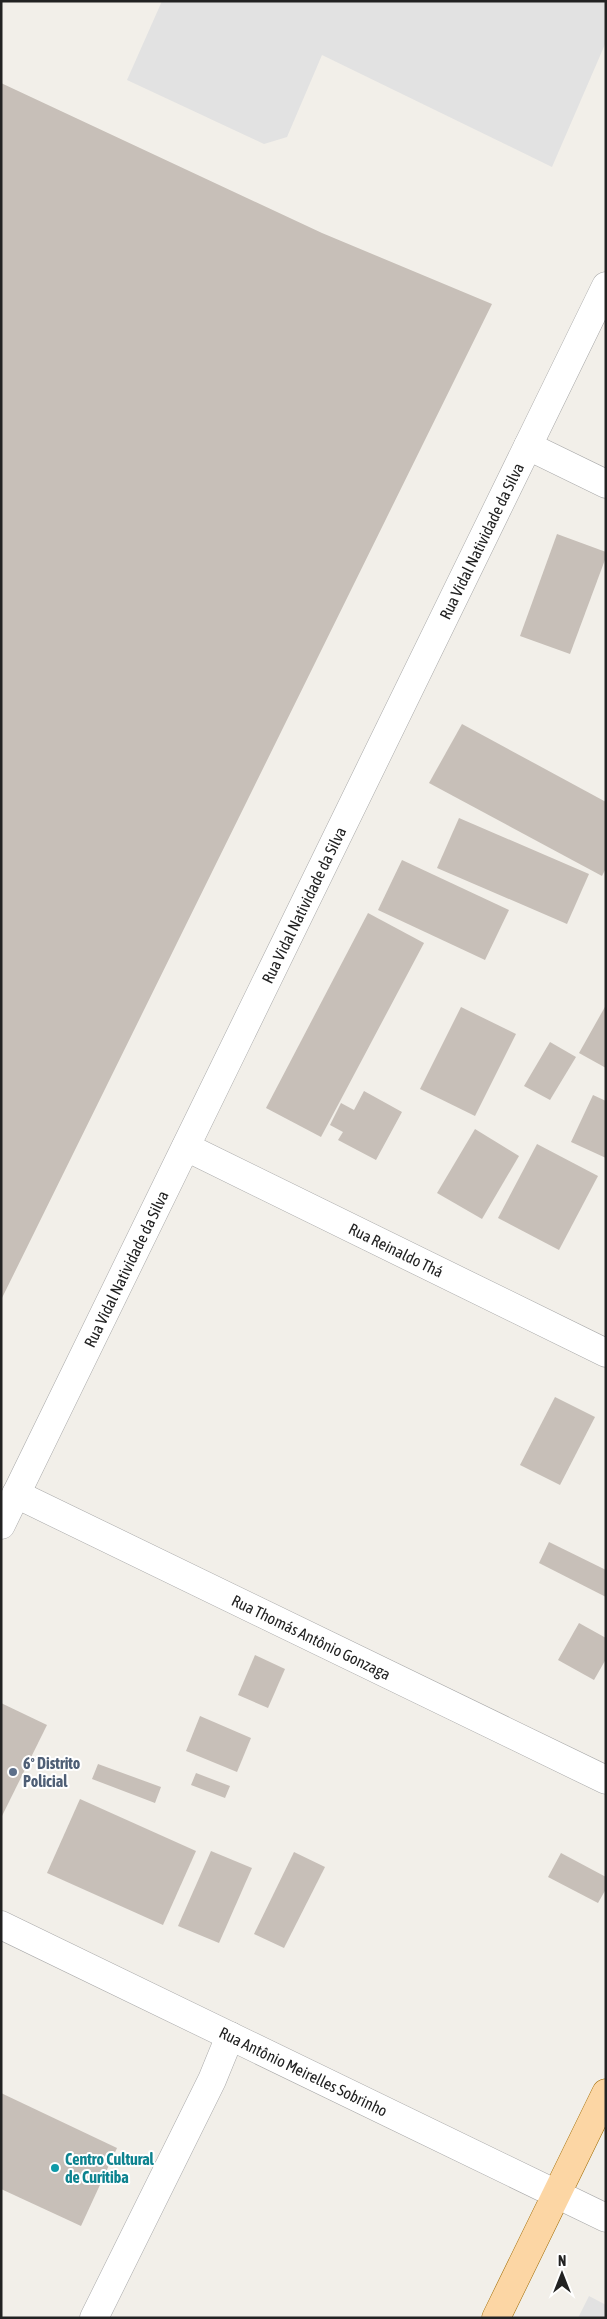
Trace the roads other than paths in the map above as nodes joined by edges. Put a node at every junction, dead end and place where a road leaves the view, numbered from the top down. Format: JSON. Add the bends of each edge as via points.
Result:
{"nodes":[{"id":1,"x":606,"y":286,"type":"edge"},
{"id":2,"x":528,"y":446,"type":"junction"},
{"id":3,"x":606,"y":484,"type":"edge"},
{"id":4,"x":186,"y":1147,"type":"junction"},
{"id":5,"x":605,"y":1351,"type":"edge"},
{"id":6,"x":16,"y":1494,"type":"junction"},
{"id":7,"x":1,"y":1525,"type":"edge"},
{"id":8,"x":606,"y":1780,"type":"edge"},
{"id":9,"x":1,"y":1925,"type":"edge"},
{"id":10,"x":230,"y":2036,"type":"junction"},
{"id":11,"x":606,"y":2093,"type":"edge"},
{"id":12,"x":556,"y":2194,"type":"junction"},
{"id":13,"x":606,"y":2218,"type":"edge"},
{"id":14,"x":94,"y":2318,"type":"edge"},
{"id":15,"x":496,"y":2318,"type":"edge"}],
"edges":[{"from":1,"to":2,"type":"street","name":"Rua Vidal Natividade da Silva"},
{"from":2,"to":3,"type":"street"},
{"from":2,"to":4,"type":"street","name":"Rua Vidal Natividade da Silva"},
{"from":4,"to":5,"type":"street","name":"Rua Reinaldo Thá"},
{"from":4,"to":6,"type":"street","name":"Rua Vidal Natividade da Silva"},
{"from":6,"to":7,"type":"street","name":"Rua Vidal Natividade da Silva"},
{"from":6,"to":8,"type":"street","name":"Rua Thomás Antônio Gonzaga"},
{"from":9,"to":10,"type":"street","name":"Rua Antônio Meirelles Sobrinho"},
{"from":10,"to":12,"type":"street","name":"Rua Antônio Meirelles Sobrinho"},
{"from":10,"to":14,"type":"street","via":[[212,2080]]},
{"from":11,"to":12,"type":"main road"},
{"from":12,"to":13,"type":"street","name":"Rua Antônio Meirelles Sobrinho"},
{"from":12,"to":15,"type":"main road"}]}
